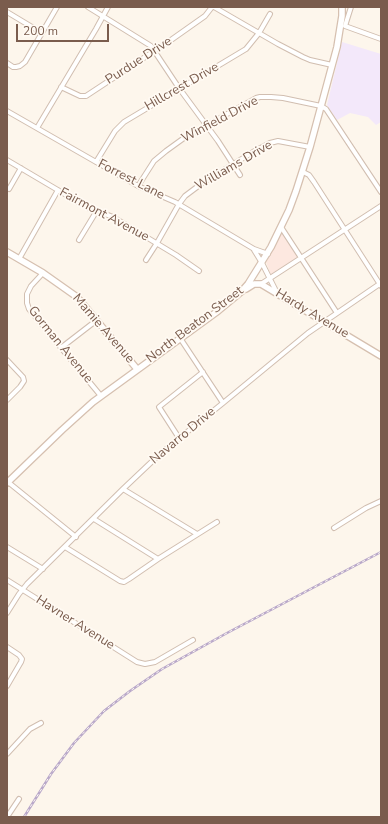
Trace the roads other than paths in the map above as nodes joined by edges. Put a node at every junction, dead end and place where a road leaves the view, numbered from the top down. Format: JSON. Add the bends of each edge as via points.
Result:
{"nodes":[{"id":1,"x":57,"y":7,"type":"edge"},
{"id":2,"x":88,"y":7,"type":"edge"},
{"id":3,"x":108,"y":7,"type":"edge"},
{"id":4,"x":213,"y":7,"type":"edge"},
{"id":5,"x":342,"y":7,"type":"edge"},
{"id":6,"x":351,"y":7,"type":"edge"},
{"id":7,"x":7,"y":12,"type":"edge"},
{"id":8,"x":270,"y":14,"type":"dead end"},
{"id":9,"x":103,"y":16,"type":"junction"},
{"id":10,"x":343,"y":27,"type":"junction"},
{"id":11,"x":42,"y":33,"type":"junction"},
{"id":12,"x":259,"y":33,"type":"junction"},
{"id":13,"x":381,"y":39,"type":"edge"},
{"id":14,"x":155,"y":51,"type":"junction"},
{"id":15,"x":7,"y":63,"type":"edge"},
{"id":16,"x":332,"y":65,"type":"junction"},
{"id":17,"x":61,"y":87,"type":"junction"},
{"id":18,"x":179,"y":88,"type":"junction"},
{"id":19,"x":321,"y":106,"type":"junction"},
{"id":20,"x":7,"y":111,"type":"edge"},
{"id":21,"x":206,"y":126,"type":"junction"},
{"id":22,"x":37,"y":128,"type":"junction"},
{"id":23,"x":310,"y":147,"type":"junction"},
{"id":24,"x":7,"y":160,"type":"edge"},
{"id":25,"x":96,"y":162,"type":"junction"},
{"id":26,"x":233,"y":164,"type":"junction"},
{"id":27,"x":21,"y":168,"type":"junction"},
{"id":28,"x":303,"y":172,"type":"junction"},
{"id":29,"x":240,"y":174,"type":"dead end"},
{"id":30,"x":138,"y":186,"type":"junction"},
{"id":31,"x":9,"y":189,"type":"dead end"},
{"id":32,"x":58,"y":190,"type":"junction"},
{"id":33,"x":381,"y":192,"type":"edge"},
{"id":34,"x":178,"y":204,"type":"junction"},
{"id":35,"x":381,"y":206,"type":"edge"},
{"id":36,"x":96,"y":212,"type":"junction"},
{"id":37,"x":281,"y":227,"type":"junction"},
{"id":38,"x":344,"y":230,"type":"junction"},
{"id":39,"x":79,"y":240,"type":"dead end"},
{"id":40,"x":157,"y":244,"type":"junction"},
{"id":41,"x":254,"y":249,"type":"junction"},
{"id":42,"x":7,"y":252,"type":"edge"},
{"id":43,"x":268,"y":254,"type":"junction"},
{"id":44,"x":301,"y":258,"type":"junction"},
{"id":45,"x":19,"y":259,"type":"junction"},
{"id":46,"x":146,"y":260,"type":"dead end"},
{"id":47,"x":262,"y":263,"type":"junction"},
{"id":48,"x":199,"y":271,"type":"dead end"},
{"id":49,"x":43,"y":273,"type":"junction"},
{"id":50,"x":270,"y":278,"type":"junction"},
{"id":51,"x":261,"y":284,"type":"junction"},
{"id":52,"x":381,"y":284,"type":"edge"},
{"id":53,"x":241,"y":292,"type":"junction"},
{"id":54,"x":279,"y":295,"type":"junction"},
{"id":55,"x":337,"y":313,"type":"junction"},
{"id":56,"x":96,"y":320,"type":"junction"},
{"id":57,"x":324,"y":322,"type":"junction"},
{"id":58,"x":180,"y":338,"type":"junction"},
{"id":59,"x":62,"y":347,"type":"junction"},
{"id":60,"x":381,"y":356,"type":"edge"},
{"id":61,"x":7,"y":360,"type":"edge"},
{"id":62,"x":137,"y":369,"type":"junction"},
{"id":63,"x":203,"y":372,"type":"junction"},
{"id":64,"x":101,"y":396,"type":"junction"},
{"id":65,"x":7,"y":400,"type":"edge"},
{"id":66,"x":223,"y":403,"type":"junction"},
{"id":67,"x":179,"y":438,"type":"junction"},
{"id":68,"x":8,"y":483,"type":"edge"},
{"id":69,"x":123,"y":489,"type":"junction"},
{"id":70,"x":381,"y":501,"type":"edge"},
{"id":71,"x":94,"y":519,"type":"junction"},
{"id":72,"x":217,"y":522,"type":"dead end"},
{"id":73,"x":334,"y":528,"type":"dead end"},
{"id":74,"x":197,"y":534,"type":"junction"},
{"id":75,"x":76,"y":537,"type":"junction"},
{"id":76,"x":7,"y":547,"type":"edge"},
{"id":77,"x":65,"y":547,"type":"junction"},
{"id":78,"x":158,"y":559,"type":"junction"},
{"id":79,"x":43,"y":569,"type":"junction"},
{"id":80,"x":7,"y":580,"type":"edge"},
{"id":81,"x":22,"y":590,"type":"junction"},
{"id":82,"x":7,"y":613,"type":"edge"},
{"id":83,"x":193,"y":640,"type":"dead end"},
{"id":84,"x":7,"y":647,"type":"edge"},
{"id":85,"x":7,"y":686,"type":"edge"},
{"id":86,"x":41,"y":723,"type":"dead end"},
{"id":87,"x":7,"y":754,"type":"edge"},
{"id":88,"x":19,"y":799,"type":"dead end"},
{"id":89,"x":7,"y":817,"type":"edge"}],
"edges":[{"from":1,"to":11,"type":"street"},
{"from":2,"to":9,"type":"street"},
{"from":3,"to":9,"type":"street"},
{"from":4,"to":12,"type":"street"},
{"from":4,"to":14,"type":"street","name":"Purdue Drive","via":[[205,16]]},
{"from":5,"to":10,"type":"main road"},
{"from":6,"to":10,"type":"street","name":"North Beaton Street"},
{"from":7,"to":11,"type":"street"},
{"from":8,"to":12,"type":"street","name":"Hillcrest Drive"},
{"from":9,"to":14,"type":"street","via":[[148,43]]},
{"from":9,"to":17,"type":"street"},
{"from":10,"to":13,"type":"street"},
{"from":10,"to":16,"type":"main road","name":"North Beaton Street"},
{"from":11,"to":15,"type":"street","via":[[23,65],[13,67]]},
{"from":12,"to":16,"type":"street","via":[[303,57]]},
{"from":12,"to":18,"type":"street","name":"Hillcrest Drive","via":[[246,49]]},
{"from":14,"to":17,"type":"street","name":"Purdue Drive","via":[[86,96],[80,96]]},
{"from":14,"to":18,"type":"street"},
{"from":16,"to":19,"type":"main road","name":"North Beaton Street"},
{"from":17,"to":22,"type":"street"},
{"from":18,"to":21,"type":"street"},
{"from":18,"to":25,"type":"street","name":"Hillcrest Drive","via":[[124,122],[115,131]]},
{"from":19,"to":21,"type":"street","name":"Winfield Drive","via":[[283,98],[260,97]]},
{"from":19,"to":23,"type":"main road","name":"North Beaton Street"},
{"from":19,"to":33,"type":"street","via":[[329,112]]},
{"from":20,"to":22,"type":"street","name":"Forrest Lane"},
{"from":21,"to":26,"type":"street"},
{"from":21,"to":30,"type":"street","name":"Winfield Drive","via":[[159,156]]},
{"from":22,"to":25,"type":"street","name":"Forrest Lane"},
{"from":23,"to":26,"type":"street","name":"Williams Drive","via":[[273,142]]},
{"from":23,"to":28,"type":"main road","name":"North Beaton Street"},
{"from":24,"to":27,"type":"street","name":"Fairmont Avenue"},
{"from":25,"to":30,"type":"street","name":"Forrest Lane"},
{"from":26,"to":29,"type":"street"},
{"from":26,"to":34,"type":"street","name":"Williams Drive","via":[[193,189]]},
{"from":27,"to":31,"type":"street"},
{"from":27,"to":32,"type":"street","name":"Fairmont Avenue"},
{"from":28,"to":37,"type":"main road","name":"North Beaton Street"},
{"from":28,"to":38,"type":"street","via":[[308,175]]},
{"from":30,"to":34,"type":"street","name":"Forrest Lane"},
{"from":32,"to":36,"type":"street","name":"Fairmont Avenue"},
{"from":32,"to":45,"type":"street"},
{"from":34,"to":40,"type":"street","name":"Williams Drive"},
{"from":34,"to":41,"type":"street","name":"Forrest Lane"},
{"from":35,"to":38,"type":"street"},
{"from":36,"to":39,"type":"street"},
{"from":36,"to":40,"type":"street","name":"Fairmont Avenue","via":[[113,217]]},
{"from":37,"to":43,"type":"main road","name":"North Beaton Street"},
{"from":37,"to":44,"type":"street"},
{"from":38,"to":44,"type":"street"},
{"from":38,"to":52,"type":"street"},
{"from":40,"to":46,"type":"street","name":"Williams Drive"},
{"from":40,"to":48,"type":"street","name":"Fairmont Avenue"},
{"from":41,"to":43,"type":"street","name":"Forrest Lane"},
{"from":41,"to":47,"type":"street","name":"Forrest Lane"},
{"from":42,"to":45,"type":"main road","name":"Mamie Avenue"},
{"from":43,"to":47,"type":"main road","name":"North Beaton Street"},
{"from":44,"to":50,"type":"street"},
{"from":44,"to":55,"type":"street"},
{"from":45,"to":49,"type":"main road","name":"Mamie Avenue"},
{"from":47,"to":50,"type":"street","name":"Forrest Lane"},
{"from":47,"to":53,"type":"main road","name":"North Beaton Street"},
{"from":49,"to":56,"type":"main road","name":"Mamie Avenue","via":[[77,297]]},
{"from":49,"to":59,"type":"street","name":"Gorman Avenue","via":[[31,286],[27,294],[27,303]]},
{"from":50,"to":51,"type":"street"},
{"from":50,"to":54,"type":"street","name":"Forrest Lane"},
{"from":51,"to":53,"type":"main road","name":"Hardy Avenue","via":[[254,284]]},
{"from":51,"to":54,"type":"main road","name":"Hardy Avenue"},
{"from":52,"to":55,"type":"street","name":"Navarro Drive"},
{"from":53,"to":58,"type":"main road","name":"North Beaton Street"},
{"from":54,"to":57,"type":"main road","name":"Hardy Avenue"},
{"from":55,"to":57,"type":"street","name":"Navarro Drive"},
{"from":56,"to":59,"type":"street"},
{"from":56,"to":62,"type":"main road","name":"Mamie Avenue"},
{"from":57,"to":60,"type":"main road","name":"Hardy Avenue"},
{"from":57,"to":66,"type":"street","name":"Navarro Drive"},
{"from":58,"to":62,"type":"main road","name":"North Beaton Street"},
{"from":58,"to":63,"type":"street"},
{"from":59,"to":64,"type":"street","name":"Gorman Avenue"},
{"from":61,"to":65,"type":"street","via":[[24,379]]},
{"from":62,"to":64,"type":"main road","name":"North Beaton Street"},
{"from":63,"to":66,"type":"street"},
{"from":63,"to":67,"type":"street","via":[[158,407]]},
{"from":64,"to":68,"type":"main road","name":"North Beaton Street"},
{"from":66,"to":67,"type":"street","name":"Navarro Drive"},
{"from":67,"to":69,"type":"street","name":"Navarro Drive"},
{"from":68,"to":75,"type":"street"},
{"from":69,"to":71,"type":"street","name":"Navarro Drive"},
{"from":69,"to":74,"type":"street"},
{"from":70,"to":73,"type":"street"},
{"from":71,"to":75,"type":"street","name":"Navarro Drive"},
{"from":71,"to":78,"type":"street"},
{"from":72,"to":74,"type":"street"},
{"from":74,"to":78,"type":"street"},
{"from":75,"to":77,"type":"street","name":"Navarro Drive"},
{"from":76,"to":79,"type":"street"},
{"from":77,"to":78,"type":"street","via":[[124,582]]},
{"from":77,"to":79,"type":"street","name":"Navarro Drive"},
{"from":79,"to":81,"type":"street","name":"Navarro Drive"},
{"from":80,"to":81,"type":"street","name":"Havner Avenue"},
{"from":81,"to":82,"type":"street","name":"Navarro Drive"},
{"from":81,"to":83,"type":"street","name":"Havner Avenue","via":[[137,662],[155,662]]},
{"from":84,"to":85,"type":"street","via":[[22,659]]},
{"from":86,"to":87,"type":"street","via":[[30,729]]},
{"from":88,"to":89,"type":"street"}]}
